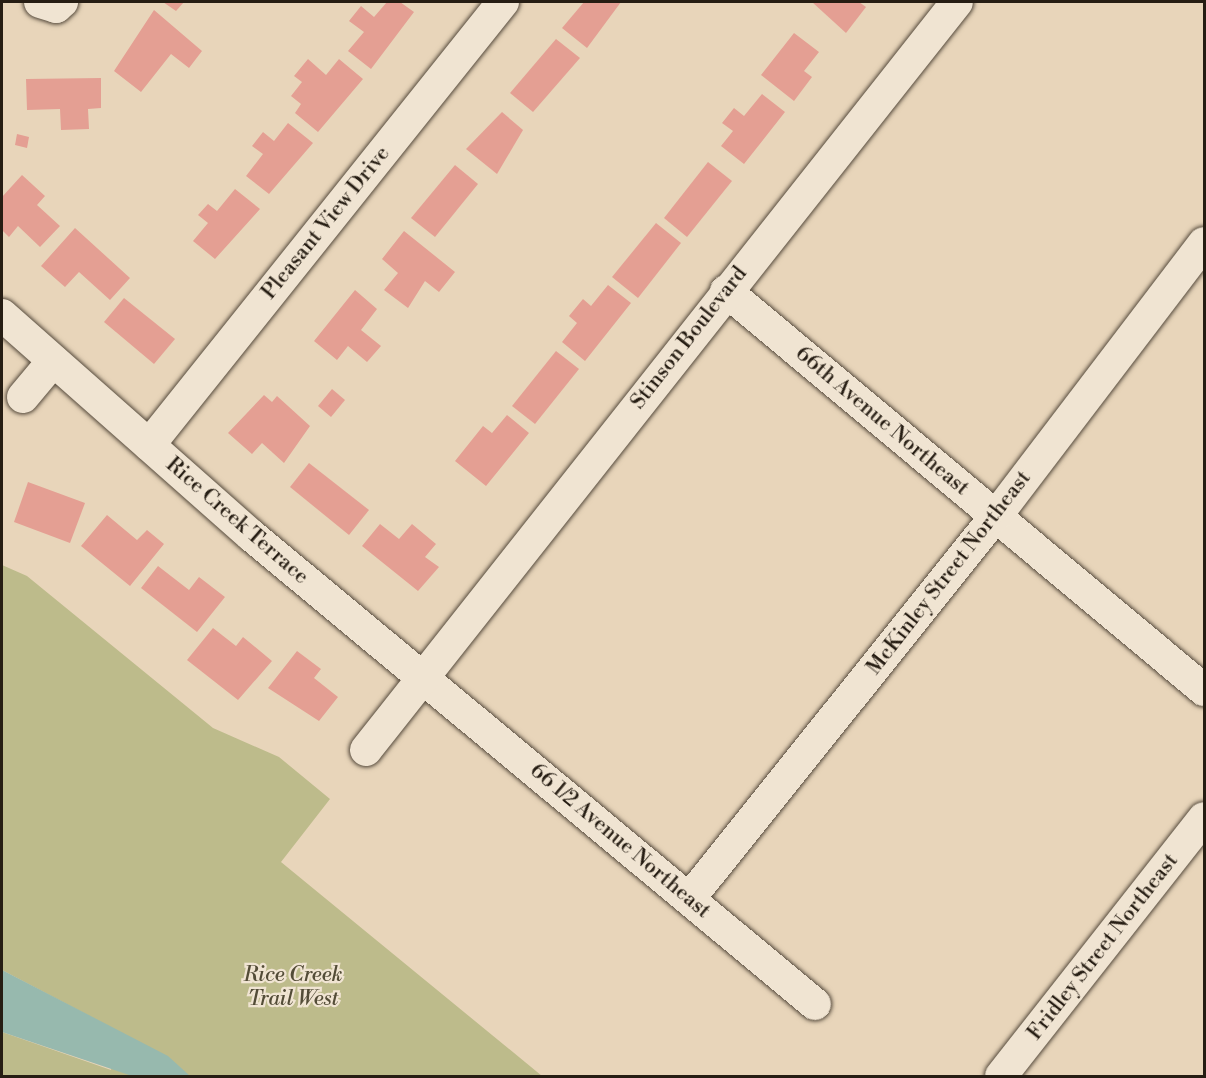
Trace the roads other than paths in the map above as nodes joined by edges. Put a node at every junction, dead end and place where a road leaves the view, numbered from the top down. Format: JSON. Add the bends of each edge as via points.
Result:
{"nodes":[{"id":1,"x":40,"y":2,"type":"edge"},
{"id":2,"x":62,"y":2,"type":"edge"},
{"id":3,"x":503,"y":2,"type":"edge"},
{"id":4,"x":957,"y":2,"type":"edge"},
{"id":5,"x":1204,"y":243,"type":"edge"},
{"id":6,"x":726,"y":291,"type":"junction"},
{"id":7,"x":2,"y":315,"type":"edge"},
{"id":8,"x":53,"y":361,"type":"junction"},
{"id":9,"x":23,"y":397,"type":"dead end"},
{"id":10,"x":150,"y":445,"type":"junction"},
{"id":11,"x":996,"y":516,"type":"junction"},
{"id":12,"x":424,"y":677,"type":"junction"},
{"id":13,"x":1204,"y":690,"type":"edge"},
{"id":14,"x":366,"y":750,"type":"dead end"},
{"id":15,"x":1204,"y":818,"type":"edge"},
{"id":16,"x":689,"y":899,"type":"junction"},
{"id":17,"x":815,"y":1004,"type":"dead end"},
{"id":18,"x":1001,"y":1077,"type":"edge"}],
"edges":[{"from":1,"to":2,"type":"street","via":[[56,7]]},
{"from":3,"to":10,"type":"street","name":"Pleasant View Drive"},
{"from":4,"to":6,"type":"street","name":"Stinson Boulevard"},
{"from":5,"to":11,"type":"street","name":"McKinley Street Northeast"},
{"from":6,"to":11,"type":"street","name":"66th Avenue Northeast"},
{"from":6,"to":12,"type":"street","name":"Stinson Boulevard"},
{"from":7,"to":8,"type":"street","name":"Rice Creek Terrace"},
{"from":8,"to":9,"type":"street"},
{"from":8,"to":10,"type":"street","name":"Rice Creek Terrace"},
{"from":10,"to":12,"type":"street","name":"Rice Creek Terrace"},
{"from":11,"to":13,"type":"street","name":"66th Avenue Northeast"},
{"from":11,"to":16,"type":"street","name":"McKinley Street Northeast"},
{"from":12,"to":14,"type":"street","name":"Stinson Boulevard"},
{"from":12,"to":16,"type":"street","name":"66 1/2 Avenue Northeast"},
{"from":15,"to":18,"type":"street","name":"Fridley Street Northeast"},
{"from":16,"to":17,"type":"street","name":"66 1/2 Avenue Northeast"}]}
